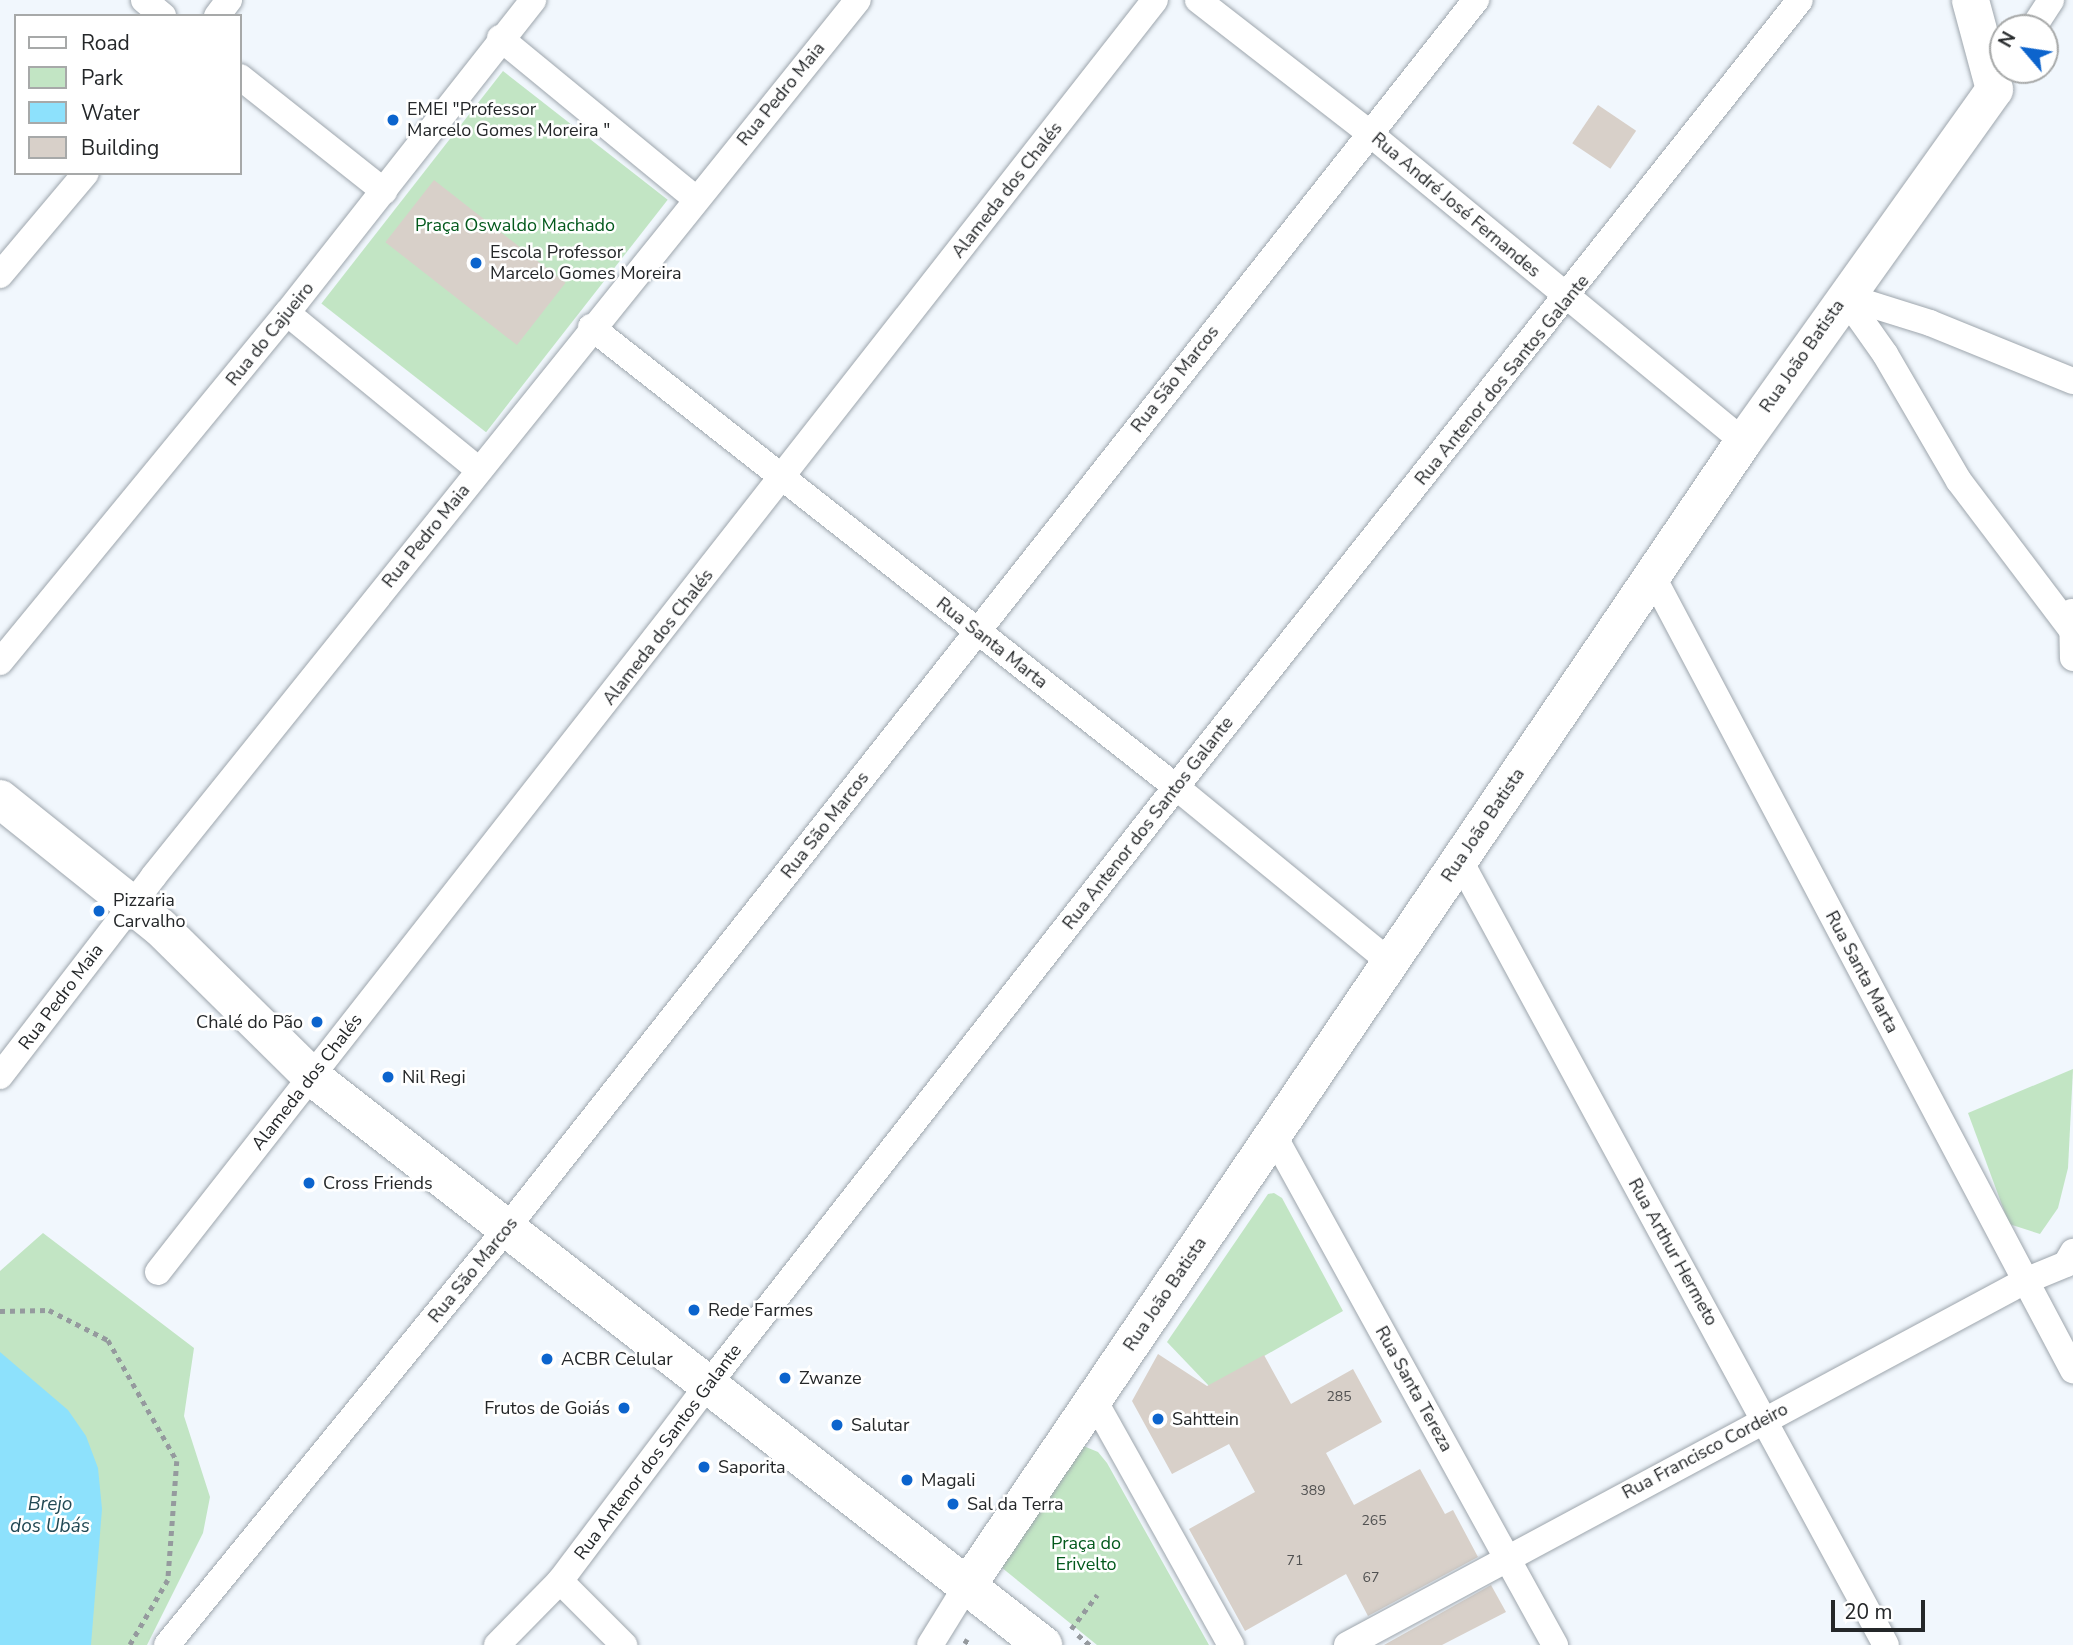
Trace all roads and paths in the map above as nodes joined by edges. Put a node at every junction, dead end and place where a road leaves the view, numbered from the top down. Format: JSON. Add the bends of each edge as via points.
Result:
{"nodes":[{"id":1,"x":144,"y":0,"type":"edge"},
{"id":2,"x":533,"y":0,"type":"edge"},
{"id":3,"x":858,"y":0,"type":"edge"},
{"id":4,"x":1156,"y":0,"type":"edge"},
{"id":5,"x":1198,"y":0,"type":"edge"},
{"id":6,"x":1476,"y":0,"type":"edge"},
{"id":7,"x":1800,"y":0,"type":"edge"},
{"id":8,"x":1970,"y":0,"type":"edge"},
{"id":9,"x":161,"y":14,"type":"edge"},
{"id":10,"x":500,"y":38,"type":"junction"},
{"id":11,"x":1989,"y":51,"type":"edge"},
{"id":12,"x":242,"y":79,"type":"edge"},
{"id":13,"x":1997,"y":84,"type":"edge"},
{"id":14,"x":1368,"y":132,"type":"junction"},
{"id":15,"x":84,"y":175,"type":"edge"},
{"id":16,"x":384,"y":191,"type":"junction"},
{"id":17,"x":696,"y":199,"type":"junction"},
{"id":18,"x":0,"y":275,"type":"edge"},
{"id":19,"x":1844,"y":296,"type":"junction"},
{"id":20,"x":1568,"y":298,"type":"junction"},
{"id":21,"x":287,"y":313,"type":"junction"},
{"id":22,"x":591,"y":327,"type":"junction"},
{"id":23,"x":2073,"y":381,"type":"edge"},
{"id":24,"x":1743,"y":441,"type":"junction"},
{"id":25,"x":479,"y":470,"type":"junction"},
{"id":26,"x":783,"y":479,"type":"junction"},
{"id":27,"x":1652,"y":575,"type":"junction"},
{"id":28,"x":2072,"y":616,"type":"edge"},
{"id":29,"x":978,"y":632,"type":"junction"},
{"id":30,"x":2073,"y":658,"type":"edge"},
{"id":31,"x":0,"y":662,"type":"edge"},
{"id":32,"x":1176,"y":787,"type":"junction"},
{"id":33,"x":0,"y":799,"type":"edge"},
{"id":34,"x":1459,"y":859,"type":"junction"},
{"id":35,"x":131,"y":904,"type":"junction"},
{"id":36,"x":1390,"y":962,"type":"junction"},
{"id":37,"x":0,"y":1076,"type":"edge"},
{"id":38,"x":312,"y":1077,"type":"junction"},
{"id":39,"x":1273,"y":1134,"type":"junction"},
{"id":40,"x":506,"y":1229,"type":"junction"},
{"id":41,"x":2070,"y":1258,"type":"edge"},
{"id":42,"x":158,"y":1272,"type":"dead end"},
{"id":43,"x":2025,"y":1281,"type":"junction"},
{"id":44,"x":0,"y":1311,"type":"edge"},
{"id":45,"x":2073,"y":1370,"type":"edge"},
{"id":46,"x":707,"y":1386,"type":"junction"},
{"id":47,"x":1094,"y":1400,"type":"junction"},
{"id":48,"x":1764,"y":1419,"type":"junction"},
{"id":49,"x":1508,"y":1558,"type":"junction"},
{"id":50,"x":560,"y":1581,"type":"junction"},
{"id":51,"x":967,"y":1585,"type":"junction"},
{"id":52,"x":1097,"y":1595,"type":"dead end"},
{"id":53,"x":1057,"y":1637,"type":"edge"},
{"id":54,"x":130,"y":1645,"type":"edge"},
{"id":55,"x":167,"y":1645,"type":"edge"},
{"id":56,"x":497,"y":1645,"type":"edge"},
{"id":57,"x":624,"y":1645,"type":"edge"},
{"id":58,"x":930,"y":1645,"type":"edge"},
{"id":59,"x":1231,"y":1645,"type":"edge"},
{"id":60,"x":1347,"y":1645,"type":"edge"},
{"id":61,"x":1555,"y":1645,"type":"edge"},
{"id":62,"x":1886,"y":1645,"type":"edge"}],
"edges":[{"from":1,"to":9,"type":"street"},
{"from":2,"to":10,"type":"street","name":"Rua do Cajueiro"},
{"from":3,"to":17,"type":"street","name":"Rua Pedro Maia"},
{"from":4,"to":26,"type":"street","name":"Alameda dos Chalés"},
{"from":5,"to":14,"type":"street","name":"Rua André José Fernandes"},
{"from":6,"to":14,"type":"street","name":"Rua São Marcos"},
{"from":7,"to":20,"type":"street","name":"Rua Antenor dos Santos Galante"},
{"from":8,"to":11,"type":"street"},
{"from":10,"to":16,"type":"street","name":"Rua do Cajueiro"},
{"from":10,"to":17,"type":"street"},
{"from":12,"to":16,"type":"street"},
{"from":13,"to":19,"type":"street","name":"Rua João Batista"},
{"from":14,"to":20,"type":"street","name":"Rua André José Fernandes"},
{"from":14,"to":29,"type":"street","name":"Rua São Marcos"},
{"from":15,"to":18,"type":"street"},
{"from":16,"to":21,"type":"street","name":"Rua do Cajueiro"},
{"from":17,"to":22,"type":"street","name":"Rua Pedro Maia"},
{"from":19,"to":23,"type":"street","via":[[1930,323]]},
{"from":19,"to":24,"type":"street","name":"Rua João Batista"},
{"from":19,"to":28,"type":"street","via":[[1885,354],[1959,481]]},
{"from":20,"to":24,"type":"street","name":"Rua André José Fernandes"},
{"from":20,"to":32,"type":"street","name":"Rua Antenor dos Santos Galante"},
{"from":21,"to":25,"type":"street"},
{"from":21,"to":31,"type":"street","name":"Rua do Cajueiro"},
{"from":22,"to":25,"type":"street","name":"Rua Pedro Maia"},
{"from":22,"to":26,"type":"street","name":"Rua Santa Marta"},
{"from":24,"to":27,"type":"street","name":"Rua João Batista"},
{"from":25,"to":35,"type":"street","name":"Rua Pedro Maia"},
{"from":26,"to":29,"type":"street","name":"Rua Santa Marta"},
{"from":26,"to":38,"type":"street","name":"Alameda dos Chalés"},
{"from":27,"to":34,"type":"street","name":"Rua João Batista"},
{"from":27,"to":43,"type":"street","name":"Rua Santa Marta"},
{"from":28,"to":30,"type":"street"},
{"from":29,"to":32,"type":"street","name":"Rua Santa Marta"},
{"from":29,"to":40,"type":"street","name":"Rua São Marcos"},
{"from":32,"to":36,"type":"street","name":"Rua Santa Marta"},
{"from":32,"to":46,"type":"street","name":"Rua Antenor dos Santos Galante"},
{"from":33,"to":35,"type":"main road"},
{"from":34,"to":36,"type":"street","name":"Rua João Batista"},
{"from":34,"to":48,"type":"street","name":"Rua Arthur Hermeto"},
{"from":35,"to":37,"type":"street","name":"Rua Pedro Maia"},
{"from":35,"to":38,"type":"main road"},
{"from":36,"to":39,"type":"street","name":"Rua João Batista"},
{"from":38,"to":40,"type":"main road"},
{"from":38,"to":42,"type":"street","name":"Alameda dos Chalés"},
{"from":39,"to":47,"type":"street","name":"Rua João Batista"},
{"from":39,"to":49,"type":"street","name":"Rua Santa Tereza"},
{"from":40,"to":46,"type":"main road"},
{"from":40,"to":55,"type":"street","name":"Rua São Marcos"},
{"from":41,"to":43,"type":"street","name":"Rua Francisco Cordeiro"},
{"from":43,"to":45,"type":"street","name":"Rua Santa Marta"},
{"from":43,"to":48,"type":"street","name":"Rua Francisco Cordeiro"},
{"from":44,"to":54,"type":"path","via":[[50,1310],[108,1340],[177,1461],[168,1580]]},
{"from":46,"to":50,"type":"street","name":"Rua Antenor dos Santos Galante"},
{"from":46,"to":51,"type":"main road"},
{"from":47,"to":51,"type":"street","name":"Rua João Batista"},
{"from":47,"to":59,"type":"street"},
{"from":48,"to":49,"type":"street","name":"Rua Francisco Cordeiro"},
{"from":48,"to":62,"type":"street","name":"Rua Arthur Hermeto"},
{"from":49,"to":60,"type":"street","name":"Rua Francisco Cordeiro"},
{"from":49,"to":61,"type":"street","name":"Rua Santa Tereza"},
{"from":50,"to":56,"type":"street","name":"Rua Antenor dos Santos Galante"},
{"from":50,"to":57,"type":"street"},
{"from":51,"to":53,"type":"main road"},
{"from":51,"to":58,"type":"street"},
{"from":52,"to":53,"type":"path"}]}
